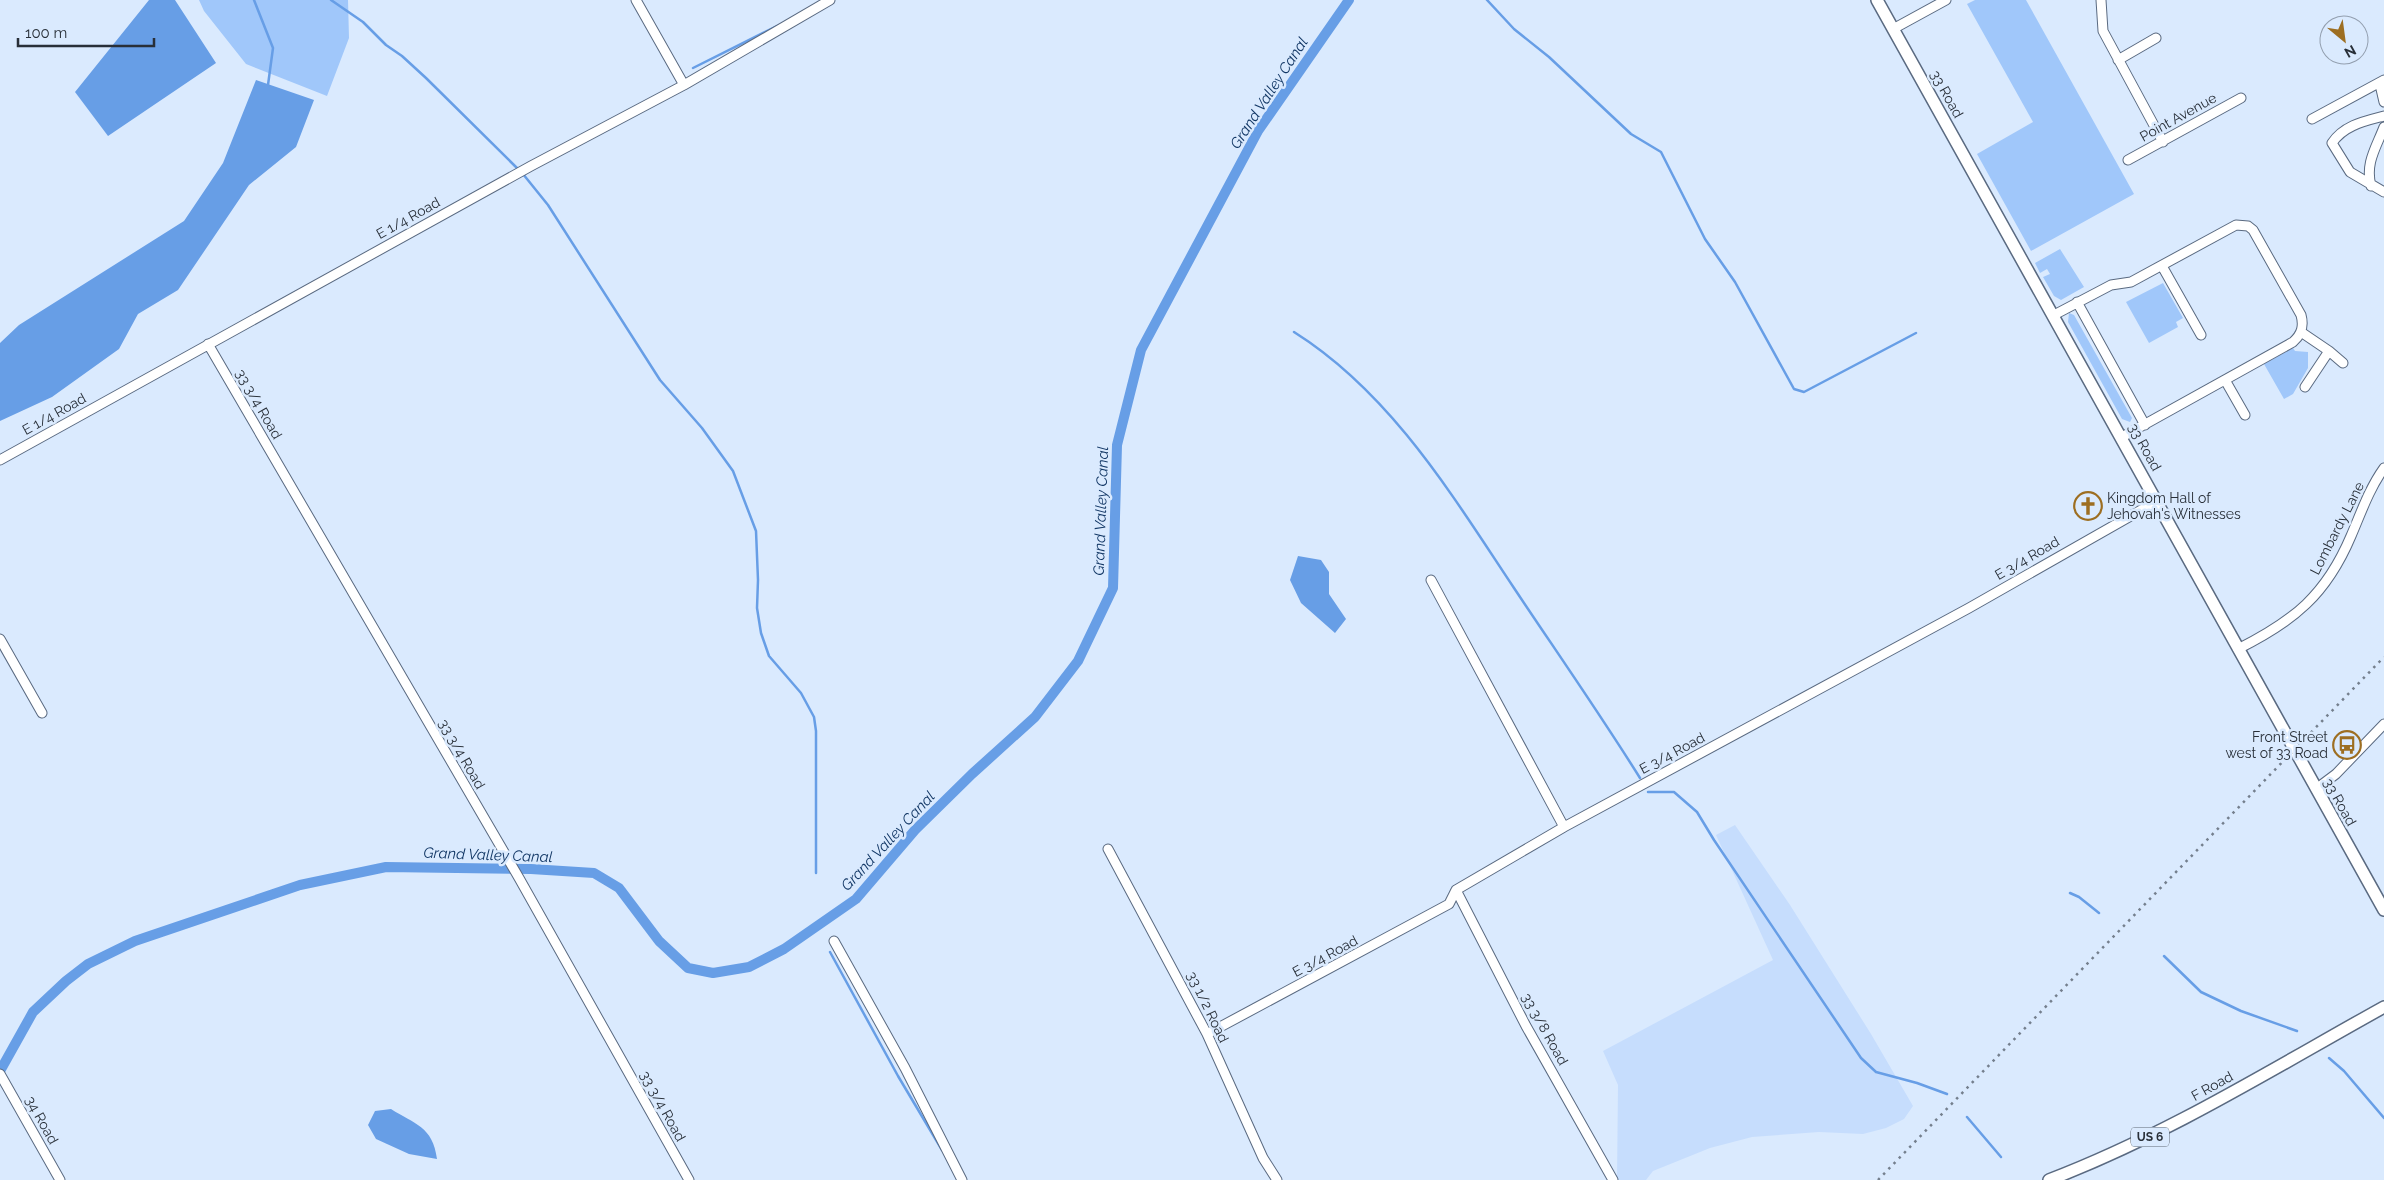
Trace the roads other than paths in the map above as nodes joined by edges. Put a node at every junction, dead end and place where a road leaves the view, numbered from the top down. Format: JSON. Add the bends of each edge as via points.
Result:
{"nodes":[{"id":1,"x":636,"y":0,"type":"edge"},
{"id":2,"x":830,"y":0,"type":"edge"},
{"id":3,"x":1877,"y":0,"type":"edge"},
{"id":4,"x":1946,"y":0,"type":"edge"},
{"id":5,"x":2101,"y":0,"type":"edge"},
{"id":6,"x":1893,"y":29,"type":"junction"},
{"id":7,"x":2156,"y":38,"type":"dead end"},
{"id":8,"x":2118,"y":60,"type":"junction"},
{"id":9,"x":2381,"y":84,"type":"edge"},
{"id":10,"x":684,"y":85,"type":"junction"},
{"id":11,"x":2241,"y":98,"type":"dead end"},
{"id":12,"x":2384,"y":102,"type":"edge"},
{"id":13,"x":2384,"y":116,"type":"edge"},
{"id":14,"x":2312,"y":119,"type":"dead end"},
{"id":15,"x":2384,"y":127,"type":"edge"},
{"id":16,"x":2162,"y":142,"type":"junction"},
{"id":17,"x":2128,"y":160,"type":"dead end"},
{"id":18,"x":2371,"y":186,"type":"junction"},
{"id":19,"x":2384,"y":192,"type":"edge"},
{"id":20,"x":2162,"y":266,"type":"junction"},
{"id":21,"x":2077,"y":302,"type":"junction"},
{"id":22,"x":2054,"y":315,"type":"junction"},
{"id":23,"x":2301,"y":332,"type":"junction"},
{"id":24,"x":2201,"y":335,"type":"dead end"},
{"id":25,"x":208,"y":344,"type":"junction"},
{"id":26,"x":2329,"y":352,"type":"junction"},
{"id":27,"x":2343,"y":363,"type":"dead end"},
{"id":28,"x":2225,"y":380,"type":"junction"},
{"id":29,"x":2305,"y":387,"type":"dead end"},
{"id":30,"x":2245,"y":415,"type":"dead end"},
{"id":31,"x":2144,"y":425,"type":"junction"},
{"id":32,"x":2122,"y":437,"type":"junction"},
{"id":33,"x":0,"y":460,"type":"edge"},
{"id":34,"x":2384,"y":468,"type":"edge"},
{"id":35,"x":2157,"y":501,"type":"junction"},
{"id":36,"x":1431,"y":580,"type":"dead end"},
{"id":37,"x":0,"y":640,"type":"edge"},
{"id":38,"x":2238,"y":649,"type":"junction"},
{"id":39,"x":42,"y":713,"type":"dead end"},
{"id":40,"x":2384,"y":724,"type":"edge"},
{"id":41,"x":2316,"y":789,"type":"junction"},
{"id":42,"x":1564,"y":827,"type":"junction"},
{"id":43,"x":1108,"y":849,"type":"dead end"},
{"id":44,"x":1456,"y":890,"type":"junction"},
{"id":45,"x":2384,"y":910,"type":"edge"},
{"id":46,"x":834,"y":941,"type":"dead end"},
{"id":47,"x":2384,"y":1007,"type":"edge"},
{"id":48,"x":1207,"y":1034,"type":"junction"},
{"id":49,"x":0,"y":1074,"type":"edge"},
{"id":50,"x":60,"y":1180,"type":"edge"},
{"id":51,"x":689,"y":1180,"type":"edge"},
{"id":52,"x":962,"y":1180,"type":"edge"},
{"id":53,"x":1277,"y":1180,"type":"edge"},
{"id":54,"x":1613,"y":1180,"type":"edge"},
{"id":55,"x":2049,"y":1180,"type":"edge"}],
"edges":[{"from":1,"to":10,"type":"street"},
{"from":2,"to":10,"type":"street","name":"E 1/4 Road"},
{"from":3,"to":6,"type":"main road","name":"33 Road"},
{"from":4,"to":6,"type":"street"},
{"from":5,"to":8,"type":"street","via":[[2103,31]]},
{"from":6,"to":22,"type":"main road","name":"33 Road"},
{"from":7,"to":8,"type":"street"},
{"from":8,"to":16,"type":"street"},
{"from":9,"to":12,"type":"street"},
{"from":9,"to":14,"type":"street"},
{"from":10,"to":25,"type":"street","name":"E 1/4 Road"},
{"from":11,"to":16,"type":"street","name":"Point Avenue"},
{"from":13,"to":18,"type":"street","via":[[2348,127],[2332,143],[2350,172]]},
{"from":15,"to":18,"type":"street","via":[[2371,156],[2368,171]]},
{"from":16,"to":17,"type":"street","name":"Point Avenue"},
{"from":18,"to":19,"type":"street"},
{"from":20,"to":21,"type":"street","via":[[2131,282],[2110,285]]},
{"from":20,"to":23,"type":"street","via":[[2236,225],[2248,226],[2300,314]]},
{"from":20,"to":24,"type":"street"},
{"from":21,"to":22,"type":"street"},
{"from":21,"to":31,"type":"street"},
{"from":22,"to":32,"type":"main road","name":"33 Road"},
{"from":23,"to":26,"type":"street"},
{"from":23,"to":28,"type":"street","via":[[2293,342]]},
{"from":25,"to":33,"type":"street","name":"E 1/4 Road"},
{"from":25,"to":51,"type":"street","name":"33 3/4 Road","via":[[519,878]]},
{"from":26,"to":27,"type":"street"},
{"from":26,"to":29,"type":"street"},
{"from":28,"to":30,"type":"street"},
{"from":28,"to":31,"type":"street"},
{"from":31,"to":32,"type":"street"},
{"from":32,"to":35,"type":"main road","name":"33 Road"},
{"from":34,"to":38,"type":"street","name":"Lombardy Lane","via":[[2371,489],[2342,555],[2320,590],[2286,623]]},
{"from":35,"to":38,"type":"main road","name":"33 Road"},
{"from":35,"to":42,"type":"street","name":"E 3/4 Road","via":[[1969,608]]},
{"from":36,"to":42,"type":"street"},
{"from":37,"to":39,"type":"street"},
{"from":38,"to":41,"type":"main road","name":"33 Road"},
{"from":40,"to":41,"type":"street","via":[[2336,774]]},
{"from":41,"to":45,"type":"main road","name":"33 Road"},
{"from":42,"to":44,"type":"street","name":"E 3/4 Road"},
{"from":43,"to":48,"type":"street","name":"33 1/2 Road"},
{"from":44,"to":48,"type":"street","name":"E 3/4 Road","via":[[1449,904]]},
{"from":44,"to":54,"type":"street","name":"33 3/8 Road","via":[[1526,1026]]},
{"from":46,"to":52,"type":"street","via":[[905,1068]]},
{"from":47,"to":55,"type":"main road","name":"F Road","number":"US 6","via":[[2163,1130],[2099,1161]]},
{"from":48,"to":53,"type":"street","name":"33 1/2 Road","via":[[1263,1158]]},
{"from":49,"to":50,"type":"street","name":"34 Road"}]}
